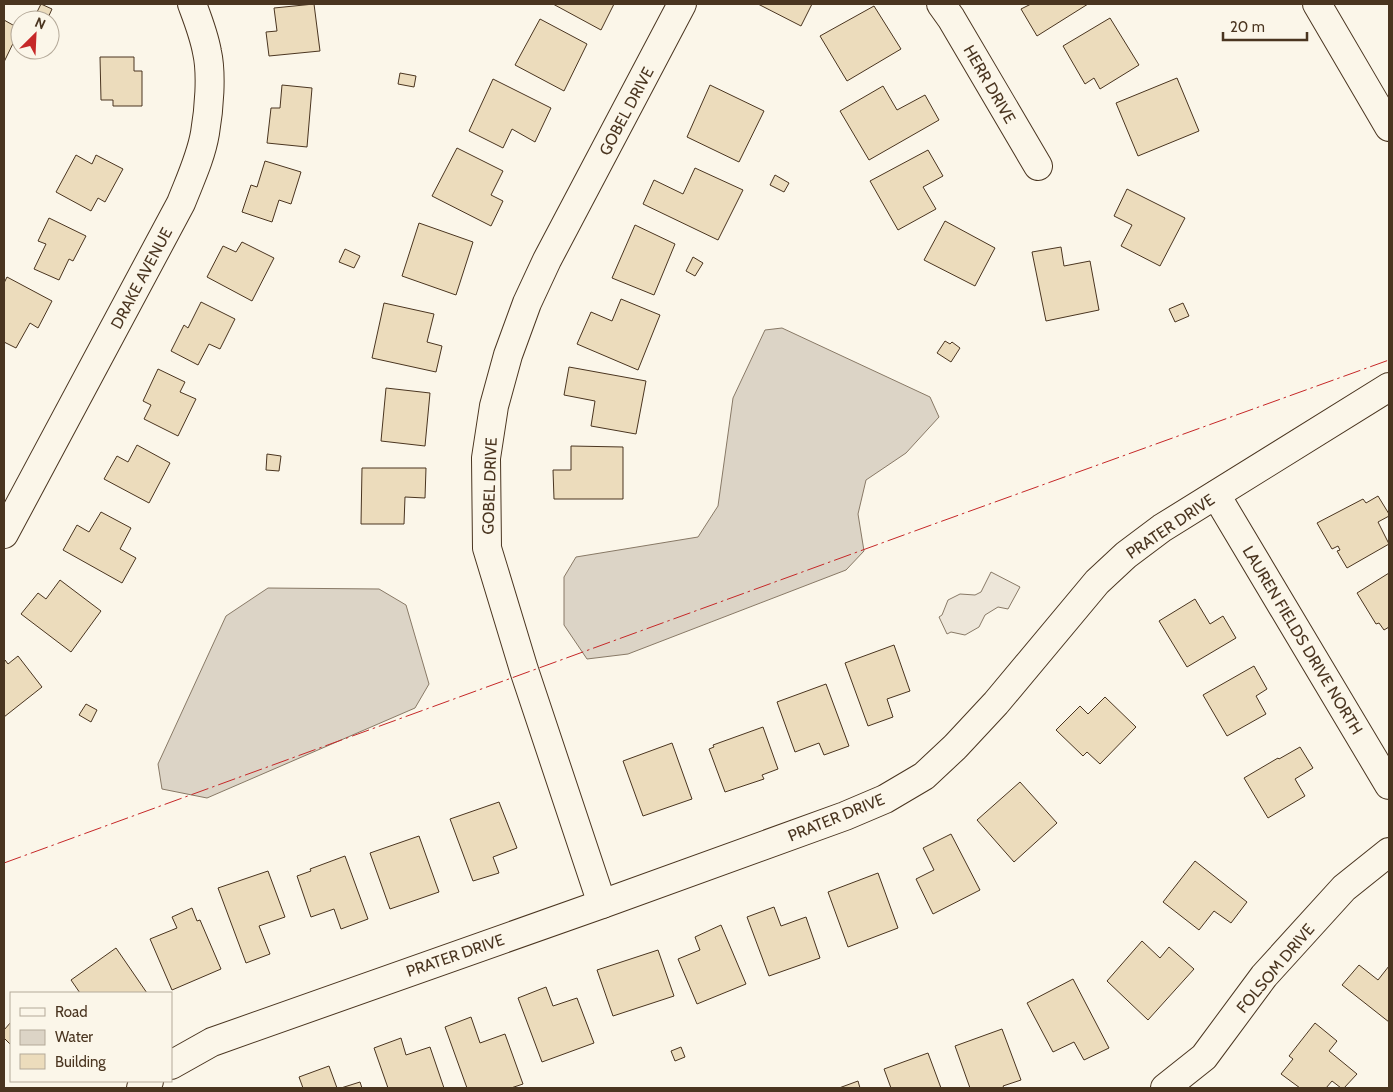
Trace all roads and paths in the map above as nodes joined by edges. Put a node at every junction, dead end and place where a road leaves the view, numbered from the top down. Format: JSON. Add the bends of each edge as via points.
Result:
{"nodes":[{"id":1,"x":192,"y":4,"type":"edge"},
{"id":2,"x":682,"y":4,"type":"edge"},
{"id":3,"x":941,"y":4,"type":"edge"},
{"id":4,"x":1317,"y":4,"type":"edge"},
{"id":5,"x":1389,"y":127,"type":"edge"},
{"id":6,"x":1038,"y":166,"type":"dead end"},
{"id":7,"x":1389,"y":387,"type":"edge"},
{"id":8,"x":1216,"y":495,"type":"junction"},
{"id":9,"x":4,"y":534,"type":"edge"},
{"id":10,"x":1389,"y":785,"type":"edge"},
{"id":11,"x":1389,"y":852,"type":"edge"},
{"id":12,"x":602,"y":904,"type":"junction"},
{"id":13,"x":172,"y":1064,"type":"edge"},
{"id":14,"x":1165,"y":1088,"type":"edge"}],
"edges":[{"from":1,"to":9,"type":"street","name":"DRAKE AVENUE","via":[[208,54],[209,80],[205,134],[195,166],[181,203]]},
{"from":2,"to":12,"type":"street","name":"GOBEL DRIVE","via":[[526,303],[494,406],[486,458],[487,548]]},
{"from":3,"to":6,"type":"street","name":"HERR DRIVE"},
{"from":4,"to":5,"type":"street"},
{"from":7,"to":8,"type":"street","name":"PRATER DRIVE"},
{"from":8,"to":10,"type":"street","name":"LAUREN FIELDS DRIVE NORTH"},
{"from":8,"to":12,"type":"street","name":"PRATER DRIVE","via":[[1162,528],[1096,582],[996,704],[924,776],[885,799],[845,816]]},
{"from":11,"to":14,"type":"street","name":"FOLSOM DRIVE","via":[[1344,888],[1264,976],[1204,1058]]},
{"from":12,"to":13,"type":"street","name":"PRATER DRIVE","via":[[212,1042]]}]}
